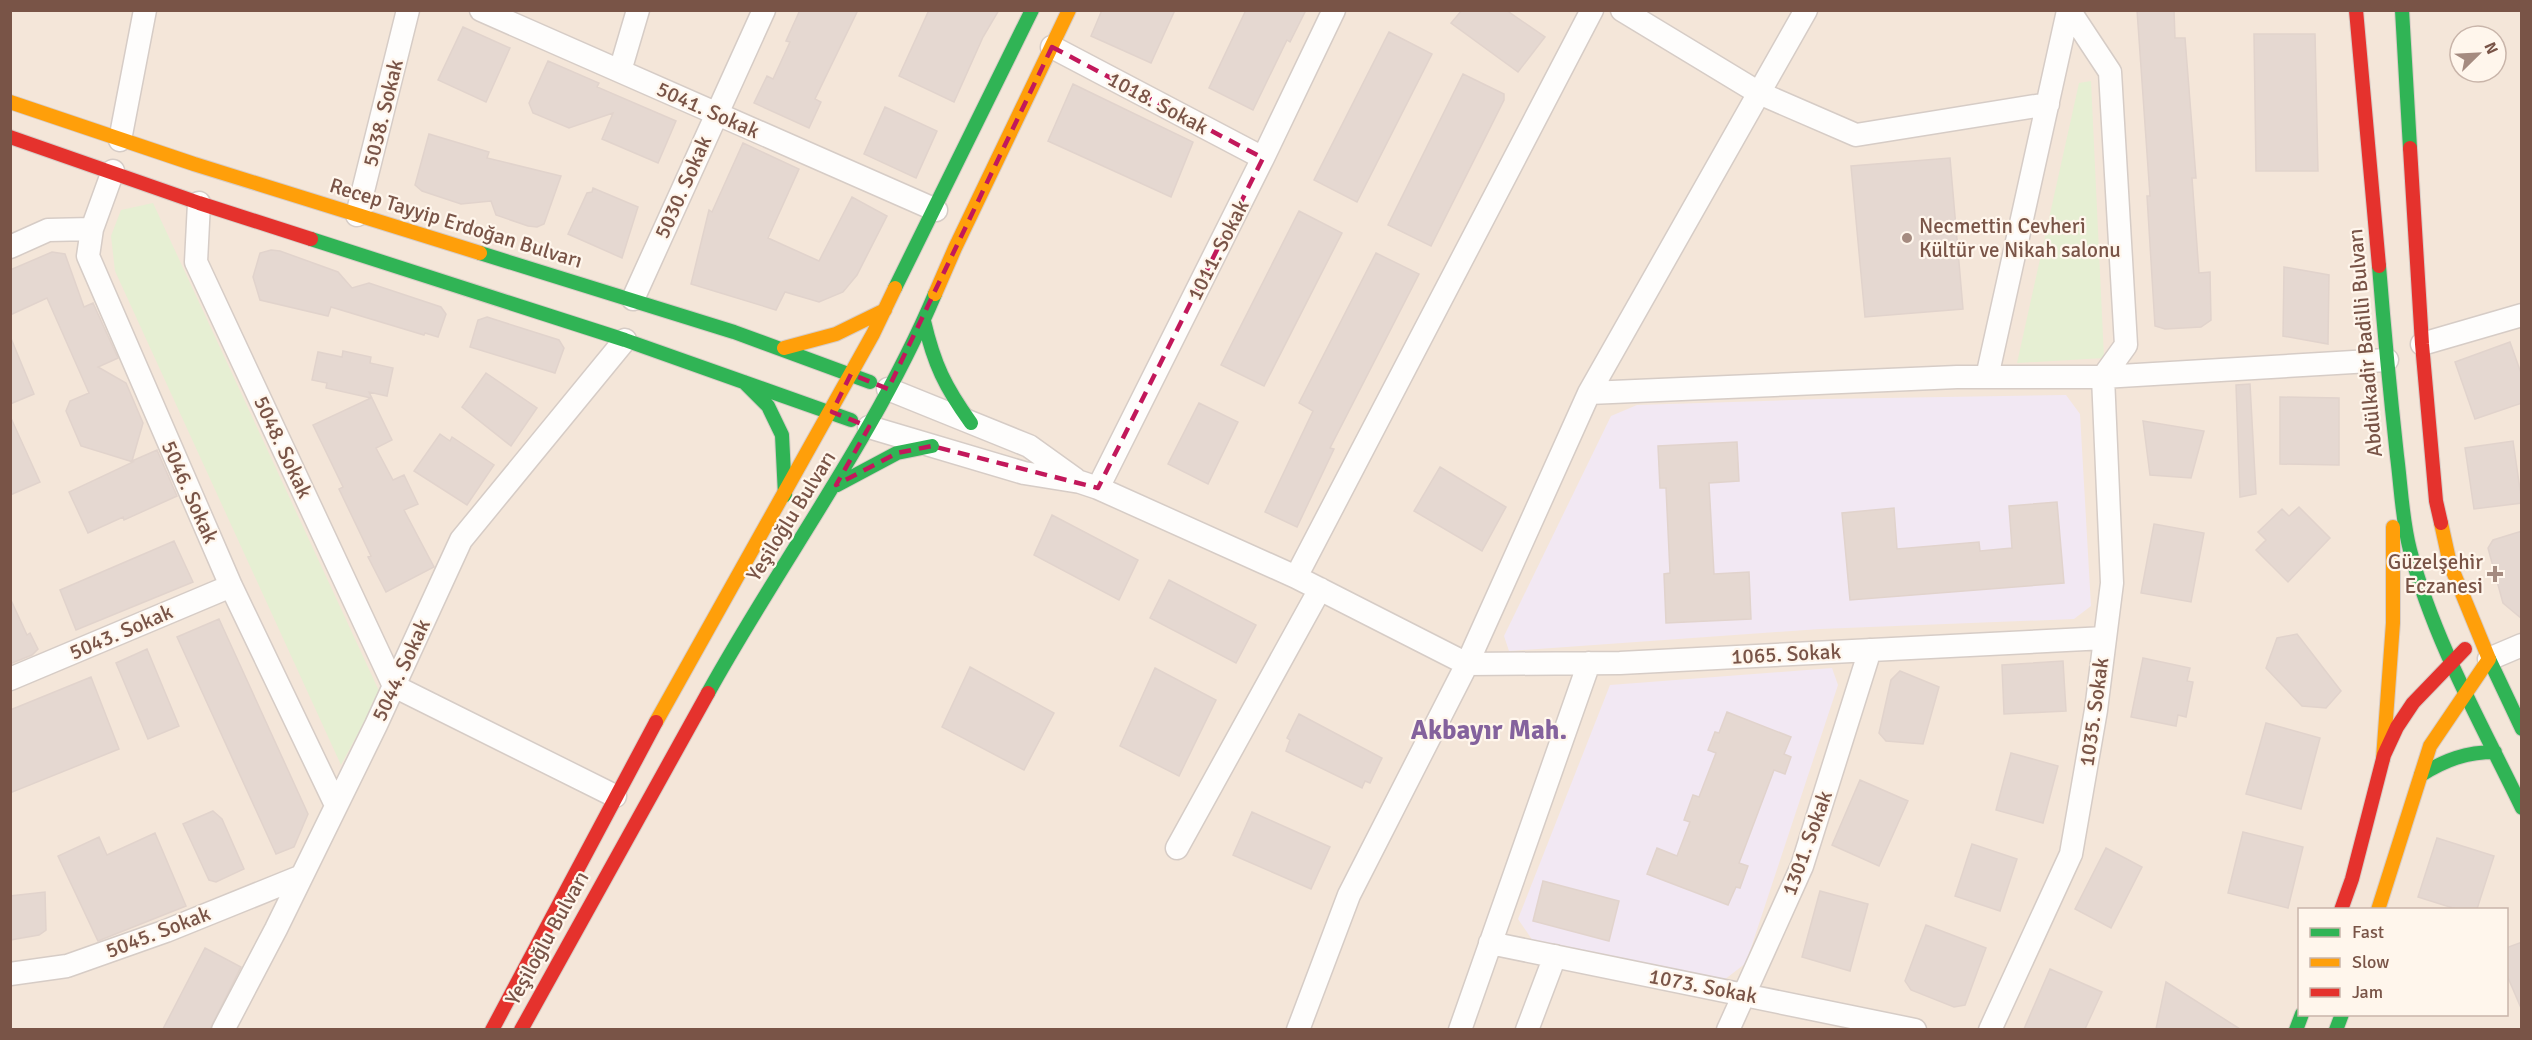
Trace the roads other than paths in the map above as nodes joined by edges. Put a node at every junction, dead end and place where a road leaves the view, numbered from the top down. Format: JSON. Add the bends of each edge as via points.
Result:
{"nodes":[{"id":1,"x":145,"y":10,"type":"edge"},
{"id":2,"x":408,"y":10,"type":"edge"},
{"id":3,"x":481,"y":10,"type":"edge"},
{"id":4,"x":638,"y":10,"type":"edge"},
{"id":5,"x":764,"y":10,"type":"edge"},
{"id":6,"x":1032,"y":10,"type":"edge"},
{"id":7,"x":1069,"y":10,"type":"edge"},
{"id":8,"x":1334,"y":10,"type":"edge"},
{"id":9,"x":1592,"y":10,"type":"edge"},
{"id":10,"x":1622,"y":10,"type":"edge"},
{"id":11,"x":1806,"y":10,"type":"edge"},
{"id":12,"x":2356,"y":10,"type":"edge"},
{"id":13,"x":2403,"y":10,"type":"edge"},
{"id":14,"x":2068,"y":11,"type":"edge"},
{"id":15,"x":1052,"y":47,"type":"junction"},
{"id":16,"x":620,"y":71,"type":"junction"},
{"id":17,"x":1760,"y":93,"type":"junction"},
{"id":18,"x":10,"y":102,"type":"edge"},
{"id":19,"x":2048,"y":104,"type":"junction"},
{"id":20,"x":715,"y":114,"type":"junction"},
{"id":21,"x":10,"y":137,"type":"edge"},
{"id":22,"x":120,"y":141,"type":"junction"},
{"id":23,"x":1263,"y":158,"type":"junction"},
{"id":24,"x":113,"y":171,"type":"junction"},
{"id":25,"x":199,"y":203,"type":"junction"},
{"id":26,"x":936,"y":210,"type":"junction"},
{"id":27,"x":357,"y":215,"type":"junction"},
{"id":28,"x":92,"y":229,"type":"junction"},
{"id":29,"x":10,"y":247,"type":"edge"},
{"id":30,"x":633,"y":299,"type":"junction"},
{"id":31,"x":885,"y":310,"type":"junction"},
{"id":32,"x":2522,"y":315,"type":"edge"},
{"id":33,"x":924,"y":321,"type":"junction"},
{"id":34,"x":625,"y":340,"type":"junction"},
{"id":35,"x":2422,"y":344,"type":"junction"},
{"id":36,"x":784,"y":348,"type":"junction"},
{"id":37,"x":2387,"y":360,"type":"junction"},
{"id":38,"x":851,"y":374,"type":"junction"},
{"id":39,"x":1987,"y":377,"type":"junction"},
{"id":40,"x":2103,"y":377,"type":"junction"},
{"id":41,"x":744,"y":381,"type":"junction"},
{"id":42,"x":888,"y":389,"type":"junction"},
{"id":43,"x":1589,"y":393,"type":"junction"},
{"id":44,"x":832,"y":412,"type":"junction"},
{"id":45,"x":2393,"y":415,"type":"junction"},
{"id":46,"x":971,"y":423,"type":"junction"},
{"id":47,"x":869,"y":427,"type":"junction"},
{"id":48,"x":932,"y":446,"type":"junction"},
{"id":49,"x":836,"y":485,"type":"junction"},
{"id":50,"x":1089,"y":485,"type":"junction"},
{"id":51,"x":785,"y":495,"type":"junction"},
{"id":52,"x":1296,"y":577,"type":"junction"},
{"id":53,"x":231,"y":586,"type":"junction"},
{"id":54,"x":1320,"y":589,"type":"junction"},
{"id":55,"x":2479,"y":636,"type":"junction"},
{"id":56,"x":2105,"y":638,"type":"junction"},
{"id":57,"x":2522,"y":645,"type":"edge"},
{"id":58,"x":1870,"y":650,"type":"junction"},
{"id":59,"x":2489,"y":659,"type":"junction"},
{"id":60,"x":1589,"y":663,"type":"junction"},
{"id":61,"x":1467,"y":664,"type":"junction"},
{"id":62,"x":2450,"y":664,"type":"junction"},
{"id":63,"x":10,"y":679,"type":"edge"},
{"id":64,"x":394,"y":686,"type":"junction"},
{"id":65,"x":2466,"y":691,"type":"junction"},
{"id":66,"x":2522,"y":729,"type":"edge"},
{"id":67,"x":2495,"y":752,"type":"junction"},
{"id":68,"x":2383,"y":759,"type":"junction"},
{"id":69,"x":2421,"y":775,"type":"junction"},
{"id":70,"x":615,"y":796,"type":"junction"},
{"id":71,"x":336,"y":805,"type":"junction"},
{"id":72,"x":2522,"y":808,"type":"edge"},
{"id":73,"x":1177,"y":848,"type":"dead end"},
{"id":74,"x":302,"y":876,"type":"junction"},
{"id":75,"x":2341,"y":908,"type":"edge"},
{"id":76,"x":2378,"y":908,"type":"edge"},
{"id":77,"x":1490,"y":943,"type":"junction"},
{"id":78,"x":1555,"y":956,"type":"junction"},
{"id":79,"x":10,"y":974,"type":"edge"},
{"id":80,"x":1744,"y":994,"type":"junction"},
{"id":81,"x":534,"y":1004,"type":"junction"},
{"id":82,"x":540,"y":1021,"type":"dead end"},
{"id":83,"x":224,"y":1029,"type":"edge"},
{"id":84,"x":492,"y":1029,"type":"edge"},
{"id":85,"x":520,"y":1029,"type":"edge"},
{"id":86,"x":1298,"y":1029,"type":"edge"},
{"id":87,"x":1460,"y":1029,"type":"edge"},
{"id":88,"x":1527,"y":1029,"type":"edge"},
{"id":89,"x":1728,"y":1029,"type":"edge"},
{"id":90,"x":1915,"y":1029,"type":"edge"},
{"id":91,"x":1990,"y":1029,"type":"edge"}],
"edges":[{"from":1,"to":22,"type":"street"},
{"from":2,"to":27,"type":"street","name":"5038. Sokak"},
{"from":3,"to":16,"type":"street","name":"5041. Sokak"},
{"from":4,"to":16,"type":"street"},
{"from":5,"to":20,"type":"street","name":"5030. Sokak"},
{"from":6,"to":26,"type":"main road","name":"Yeşiloğlu Bulvarı"},
{"from":7,"to":15,"type":"main road","name":"Yeşiloğlu Bulvarı"},
{"from":8,"to":23,"type":"street","name":"1011. Sokak"},
{"from":9,"to":52,"type":"street"},
{"from":10,"to":17,"type":"street"},
{"from":11,"to":17,"type":"street"},
{"from":12,"to":37,"type":"main road","name":"Abdülkadir Badilli Bulvarı"},
{"from":13,"to":35,"type":"main road"},
{"from":14,"to":19,"type":"street"},
{"from":14,"to":40,"type":"street","via":[[2110,72],[2126,345]]},
{"from":15,"to":23,"type":"street","name":"1018. Sokak"},
{"from":15,"to":33,"type":"main road","name":"Yeşiloğlu Bulvarı"},
{"from":16,"to":20,"type":"street","name":"5041. Sokak"},
{"from":17,"to":19,"type":"street","via":[[1856,135]]},
{"from":17,"to":43,"type":"street"},
{"from":18,"to":22,"type":"main road","name":"Recep Tayyip Erdoğan Bulvarı"},
{"from":19,"to":39,"type":"street"},
{"from":20,"to":26,"type":"street","name":"5041. Sokak"},
{"from":20,"to":30,"type":"street","name":"5030. Sokak"},
{"from":21,"to":24,"type":"main road"},
{"from":22,"to":27,"type":"main road","name":"Recep Tayyip Erdoğan Bulvarı"},
{"from":23,"to":50,"type":"street","name":"1011. Sokak"},
{"from":24,"to":25,"type":"main road"},
{"from":24,"to":28,"type":"street","name":"5046. Sokak"},
{"from":25,"to":34,"type":"main road"},
{"from":25,"to":64,"type":"street","name":"5048. Sokak","via":[[196,262]]},
{"from":26,"to":31,"type":"main road","name":"Yeşiloğlu Bulvarı"},
{"from":27,"to":30,"type":"main road","name":"Recep Tayyip Erdoğan Bulvarı"},
{"from":28,"to":29,"type":"street","via":[[48,230]]},
{"from":28,"to":53,"type":"street","name":"5046. Sokak","via":[[88,256]]},
{"from":30,"to":36,"type":"main road","name":"Recep Tayyip Erdoğan Bulvarı"},
{"from":31,"to":36,"type":"main road","via":[[836,335]]},
{"from":31,"to":38,"type":"main road","name":"Yeşiloğlu Bulvarı"},
{"from":32,"to":35,"type":"street"},
{"from":33,"to":42,"type":"main road","name":"Yeşiloğlu Bulvarı"},
{"from":33,"to":46,"type":"main road","via":[[933,358],[949,393]]},
{"from":34,"to":41,"type":"main road"},
{"from":34,"to":64,"type":"street","name":"5044. Sokak","via":[[461,540]]},
{"from":35,"to":55,"type":"main road","via":[[2442,533]]},
{"from":36,"to":38,"type":"main road","name":"Recep Tayyip Erdoğan Bulvarı"},
{"from":37,"to":40,"type":"street"},
{"from":37,"to":45,"type":"main road","name":"Abdülkadir Badilli Bulvarı"},
{"from":38,"to":42,"type":"main road","name":"Recep Tayyip Erdoğan Bulvarı"},
{"from":38,"to":44,"type":"main road","name":"Yeşiloğlu Bulvarı"},
{"from":39,"to":40,"type":"street"},
{"from":39,"to":43,"type":"street"},
{"from":40,"to":56,"type":"street","name":"1035. Sokak","via":[[2112,583]]},
{"from":41,"to":44,"type":"main road"},
{"from":41,"to":51,"type":"main road","via":[[768,406],[782,435]]},
{"from":42,"to":46,"type":"street"},
{"from":42,"to":47,"type":"main road","name":"Yeşiloğlu Bulvarı"},
{"from":43,"to":61,"type":"street"},
{"from":44,"to":47,"type":"main road"},
{"from":44,"to":51,"type":"main road","name":"Yeşiloğlu Bulvarı"},
{"from":45,"to":62,"type":"main road","name":"Abdülkadir Badilli Bulvarı","via":[[2409,548]]},
{"from":45,"to":68,"type":"main road","via":[[2393,623]]},
{"from":46,"to":50,"type":"street","via":[[1029,446]]},
{"from":47,"to":48,"type":"street"},
{"from":47,"to":49,"type":"main road","name":"Yeşiloğlu Bulvarı"},
{"from":48,"to":49,"type":"main road","via":[[897,453]]},
{"from":48,"to":50,"type":"street","via":[[1024,473]]},
{"from":49,"to":81,"type":"main road","name":"Yeşiloğlu Bulvarı","via":[[729,655]]},
{"from":50,"to":52,"type":"street"},
{"from":51,"to":70,"type":"main road","name":"Yeşiloğlu Bulvarı"},
{"from":52,"to":54,"type":"street"},
{"from":53,"to":63,"type":"street","name":"5043. Sokak"},
{"from":53,"to":71,"type":"street","name":"5046. Sokak"},
{"from":54,"to":61,"type":"street"},
{"from":54,"to":73,"type":"street"},
{"from":55,"to":59,"type":"main road"},
{"from":55,"to":62,"type":"main road"},
{"from":56,"to":58,"type":"street","name":"1065. Sokak"},
{"from":56,"to":91,"type":"street","name":"1035. Sokak","via":[[2071,854]]},
{"from":57,"to":59,"type":"street"},
{"from":58,"to":60,"type":"street","name":"1065. Sokak"},
{"from":58,"to":80,"type":"street","name":"1301. Sokak","via":[[1802,866]]},
{"from":59,"to":65,"type":"main road"},
{"from":59,"to":66,"type":"main road"},
{"from":60,"to":61,"type":"street","name":"1065. Sokak"},
{"from":60,"to":77,"type":"street"},
{"from":61,"to":86,"type":"street","via":[[1349,895]]},
{"from":62,"to":65,"type":"main road","name":"Abdülkadir Badilli Bulvarı"},
{"from":62,"to":68,"type":"main road","via":[[2412,703]]},
{"from":64,"to":70,"type":"street"},
{"from":64,"to":71,"type":"street","name":"5044. Sokak"},
{"from":65,"to":67,"type":"main road","name":"Abdülkadir Badilli Bulvarı"},
{"from":65,"to":69,"type":"main road","via":[[2430,746]]},
{"from":67,"to":69,"type":"main road","via":[[2457,755]]},
{"from":67,"to":72,"type":"main road","name":"Abdülkadir Badilli Bulvarı"},
{"from":68,"to":75,"type":"main road"},
{"from":69,"to":76,"type":"main road"},
{"from":70,"to":84,"type":"main road","name":"Yeşiloğlu Bulvarı"},
{"from":71,"to":74,"type":"street","name":"5044. Sokak"},
{"from":74,"to":79,"type":"street","name":"5045. Sokak","via":[[68,966]]},
{"from":74,"to":83,"type":"street","name":"5044. Sokak"},
{"from":77,"to":78,"type":"street","name":"1073. Sokak"},
{"from":77,"to":87,"type":"street"},
{"from":78,"to":80,"type":"street","name":"1073. Sokak"},
{"from":78,"to":88,"type":"street"},
{"from":80,"to":89,"type":"street","name":"1301. Sokak"},
{"from":80,"to":90,"type":"street","name":"1073. Sokak"},
{"from":81,"to":82,"type":"main road"},
{"from":81,"to":85,"type":"main road","name":"Yeşiloğlu Bulvarı"}]}
